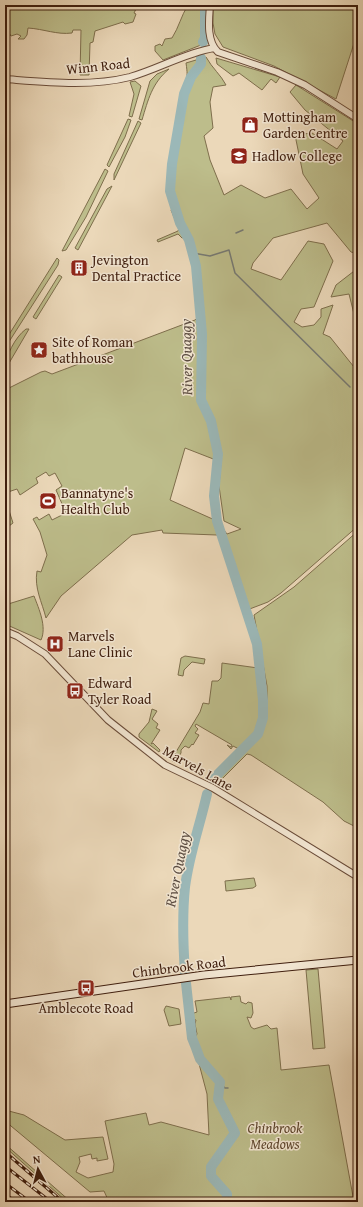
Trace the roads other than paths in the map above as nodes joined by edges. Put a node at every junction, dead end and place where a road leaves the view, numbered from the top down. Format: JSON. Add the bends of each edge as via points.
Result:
{"nodes":[{"id":1,"x":210,"y":5,"type":"edge"},
{"id":2,"x":214,"y":48,"type":"junction"},
{"id":3,"x":5,"y":79,"type":"edge"},
{"id":4,"x":358,"y":119,"type":"edge"},
{"id":5,"x":5,"y":631,"type":"edge"},
{"id":6,"x":358,"y":877,"type":"edge"},
{"id":7,"x":358,"y":960,"type":"edge"},
{"id":8,"x":5,"y":1004,"type":"edge"}],
"edges":[{"from":1,"to":2,"type":"street","via":[[210,34]]},
{"from":2,"to":3,"type":"street","name":"Winn Road","via":[[118,79],[78,82]]},
{"from":2,"to":4,"type":"street","via":[[222,54],[277,72],[305,85]]},
{"from":5,"to":6,"type":"street","name":"Marvels Lane","via":[[44,654],[108,720],[165,765],[213,788]]},
{"from":7,"to":8,"type":"main road","name":"Chinbrook Road","via":[[204,975]]}]}
